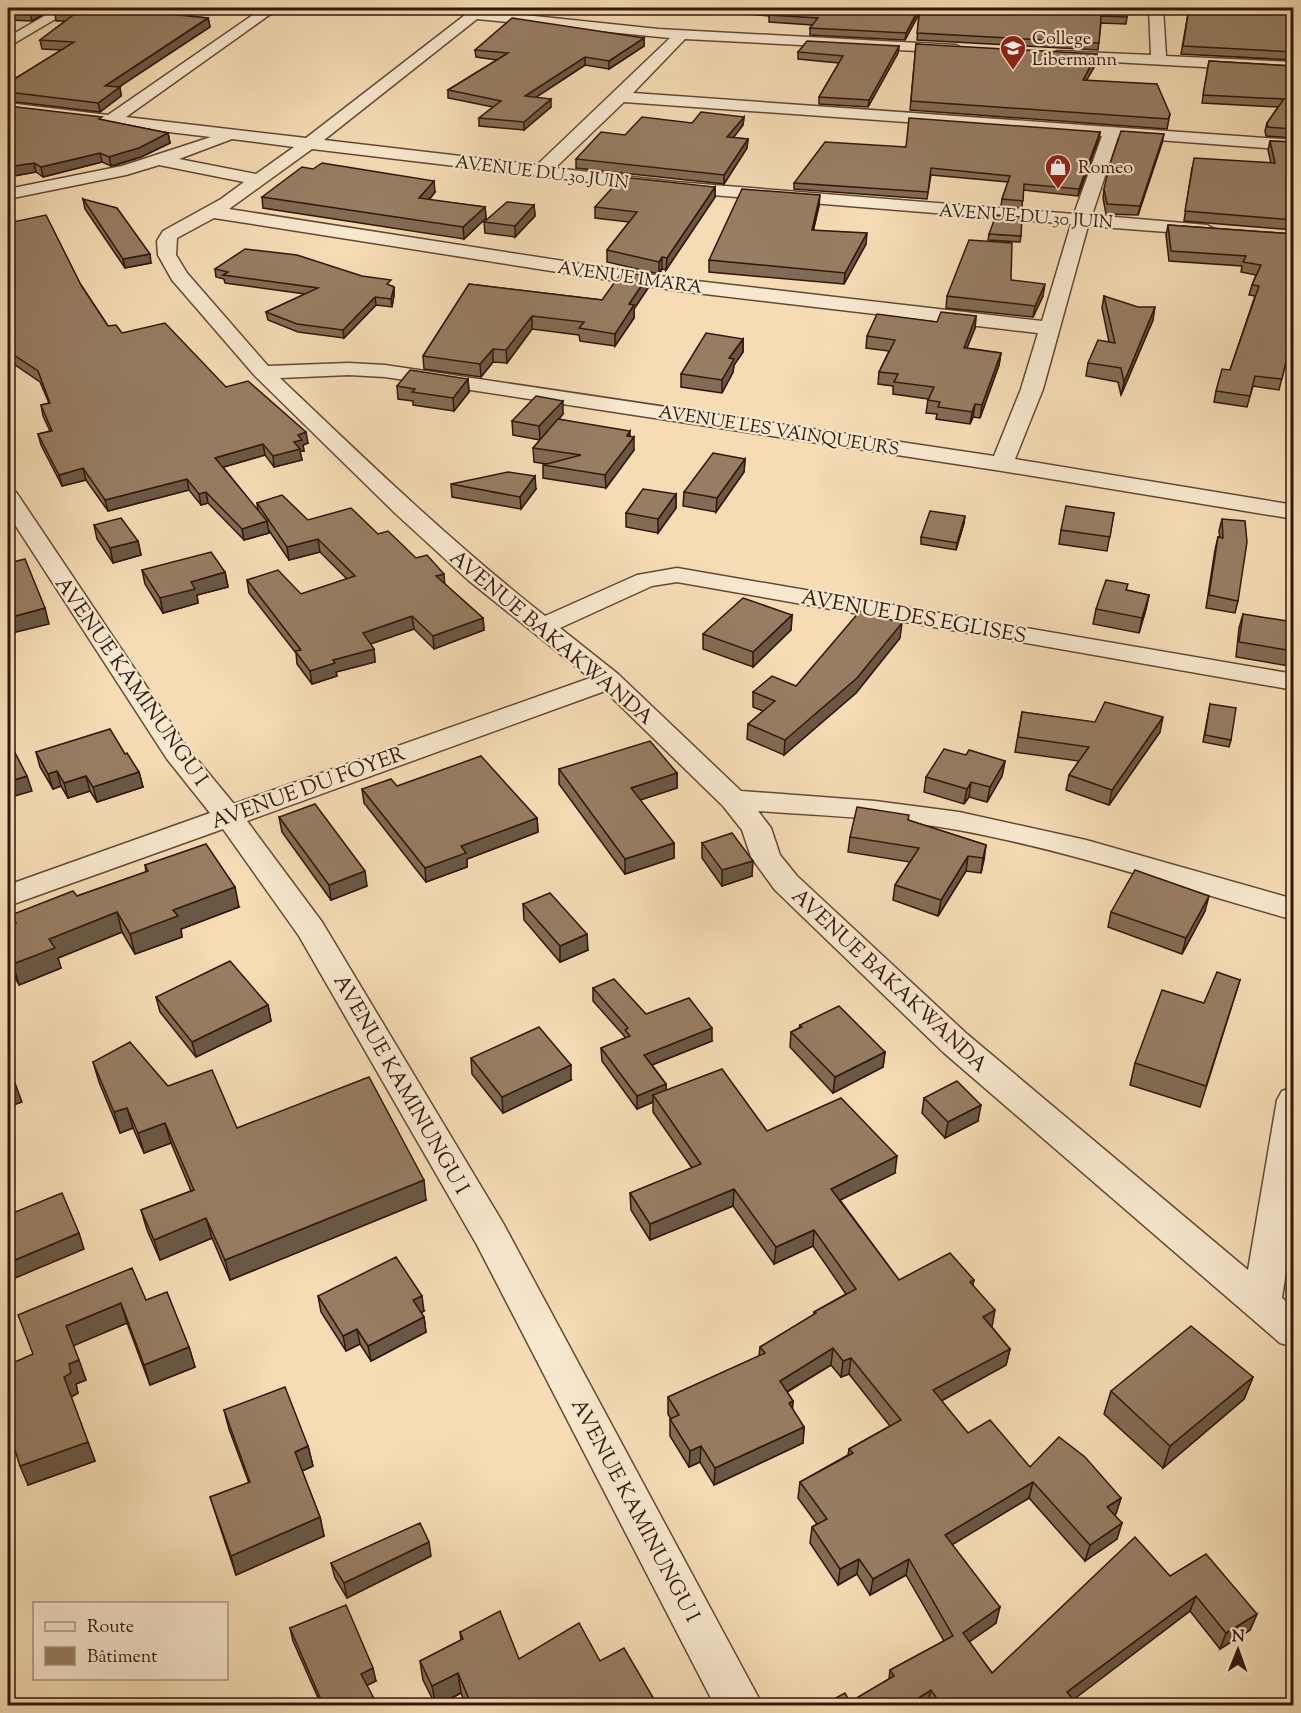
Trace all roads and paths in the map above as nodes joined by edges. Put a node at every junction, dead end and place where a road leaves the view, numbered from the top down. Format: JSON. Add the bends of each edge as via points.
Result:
{"nodes":[{"id":1,"x":67,"y":8,"type":"edge"},
{"id":2,"x":272,"y":8,"type":"edge"},
{"id":3,"x":1156,"y":8,"type":"edge"},
{"id":4,"x":478,"y":11,"type":"edge"},
{"id":5,"x":682,"y":34,"type":"junction"},
{"id":6,"x":8,"y":43,"type":"edge"},
{"id":7,"x":967,"y":49,"type":"edge"},
{"id":8,"x":1045,"y":55,"type":"edge"},
{"id":9,"x":1159,"y":61,"type":"junction"},
{"id":10,"x":1293,"y":67,"type":"edge"},
{"id":11,"x":620,"y":97,"type":"junction"},
{"id":12,"x":8,"y":108,"type":"edge"},
{"id":13,"x":111,"y":120,"type":"junction"},
{"id":14,"x":1112,"y":132,"type":"junction"},
{"id":15,"x":232,"y":135,"type":"junction"},
{"id":16,"x":309,"y":143,"type":"junction"},
{"id":17,"x":1293,"y":145,"type":"edge"},
{"id":18,"x":160,"y":160,"type":"junction"},
{"id":19,"x":540,"y":172,"type":"junction"},
{"id":20,"x":258,"y":180,"type":"junction"},
{"id":21,"x":8,"y":194,"type":"edge"},
{"id":22,"x":212,"y":212,"type":"junction"},
{"id":23,"x":1081,"y":220,"type":"junction"},
{"id":24,"x":1226,"y":232,"type":"edge"},
{"id":25,"x":1050,"y":328,"type":"junction"},
{"id":26,"x":262,"y":372,"type":"junction"},
{"id":27,"x":1002,"y":464,"type":"junction"},
{"id":28,"x":8,"y":497,"type":"edge"},
{"id":29,"x":1293,"y":512,"type":"edge"},
{"id":30,"x":542,"y":627,"type":"junction"},
{"id":31,"x":609,"y":680,"type":"junction"},
{"id":32,"x":1293,"y":682,"type":"edge"},
{"id":33,"x":733,"y":800,"type":"junction"},
{"id":34,"x":228,"y":816,"type":"junction"},
{"id":35,"x":8,"y":896,"type":"edge"},
{"id":36,"x":1293,"y":910,"type":"edge"},
{"id":37,"x":1293,"y":1100,"type":"edge"},
{"id":38,"x":1262,"y":1302,"type":"junction"},
{"id":39,"x":1293,"y":1331,"type":"edge"},
{"id":40,"x":740,"y":1706,"type":"edge"}],
"edges":[{"from":1,"to":6,"type":"street"},
{"from":2,"to":13,"type":"street"},
{"from":3,"to":9,"type":"street"},
{"from":4,"to":5,"type":"street"},
{"from":4,"to":16,"type":"street"},
{"from":5,"to":7,"type":"street"},
{"from":5,"to":11,"type":"street"},
{"from":8,"to":9,"type":"street"},
{"from":9,"to":10,"type":"street"},
{"from":11,"to":14,"type":"street"},
{"from":11,"to":19,"type":"street"},
{"from":12,"to":13,"type":"street","name":"AVENUE DU 30 JUIN"},
{"from":13,"to":15,"type":"street","name":"AVENUE DU 30 JUIN"},
{"from":14,"to":17,"type":"street"},
{"from":14,"to":23,"type":"street"},
{"from":15,"to":16,"type":"street","name":"AVENUE DU 30 JUIN"},
{"from":15,"to":18,"type":"street"},
{"from":16,"to":19,"type":"street","name":"AVENUE DU 30 JUIN"},
{"from":16,"to":20,"type":"street","name":"AVENUE BAKAKWANDA"},
{"from":18,"to":20,"type":"street"},
{"from":18,"to":21,"type":"street"},
{"from":19,"to":23,"type":"street","name":"AVENUE DU 30 JUIN","via":[[786,197]]},
{"from":20,"to":22,"type":"street","name":"AVENUE BAKAKWANDA"},
{"from":22,"to":25,"type":"street","name":"AVENUE IMARA","via":[[679,285]]},
{"from":22,"to":26,"type":"street","name":"AVENUE BAKAKWANDA","via":[[169,235],[168,255],[202,306]]},
{"from":23,"to":24,"type":"street","name":"AVENUE DU 30 JUIN"},
{"from":23,"to":25,"type":"street"},
{"from":25,"to":27,"type":"street","via":[[1032,389]]},
{"from":26,"to":27,"type":"street","name":"AVENUE LES VAINQUEURS","via":[[385,371]]},
{"from":26,"to":30,"type":"street","name":"AVENUE BAKAKWANDA","via":[[404,509]]},
{"from":27,"to":29,"type":"street","name":"AVENUE LES VAINQUEURS"},
{"from":28,"to":34,"type":"street","name":"AVENUE KAMINUNGU I","via":[[177,753]]},
{"from":30,"to":31,"type":"street","name":"AVENUE BAKAKWANDA"},
{"from":30,"to":32,"type":"street","name":"AVENUE DES EGLISES","via":[[646,580],[677,575]]},
{"from":31,"to":33,"type":"street","name":"AVENUE BAKAKWANDA"},
{"from":31,"to":34,"type":"street","name":"AVENUE DU FOYER"},
{"from":33,"to":36,"type":"street","via":[[958,821],[1137,862]]},
{"from":33,"to":38,"type":"street","name":"AVENUE BAKAKWANDA","via":[[756,828],[774,871],[955,1043]]},
{"from":34,"to":35,"type":"street","name":"AVENUE DU FOYER"},
{"from":34,"to":40,"type":"street","name":"AVENUE KAMINUNGU I","via":[[311,930],[490,1234]]},
{"from":37,"to":38,"type":"street"},
{"from":38,"to":39,"type":"street","name":"AVENUE BAKAKWANDA"}]}
